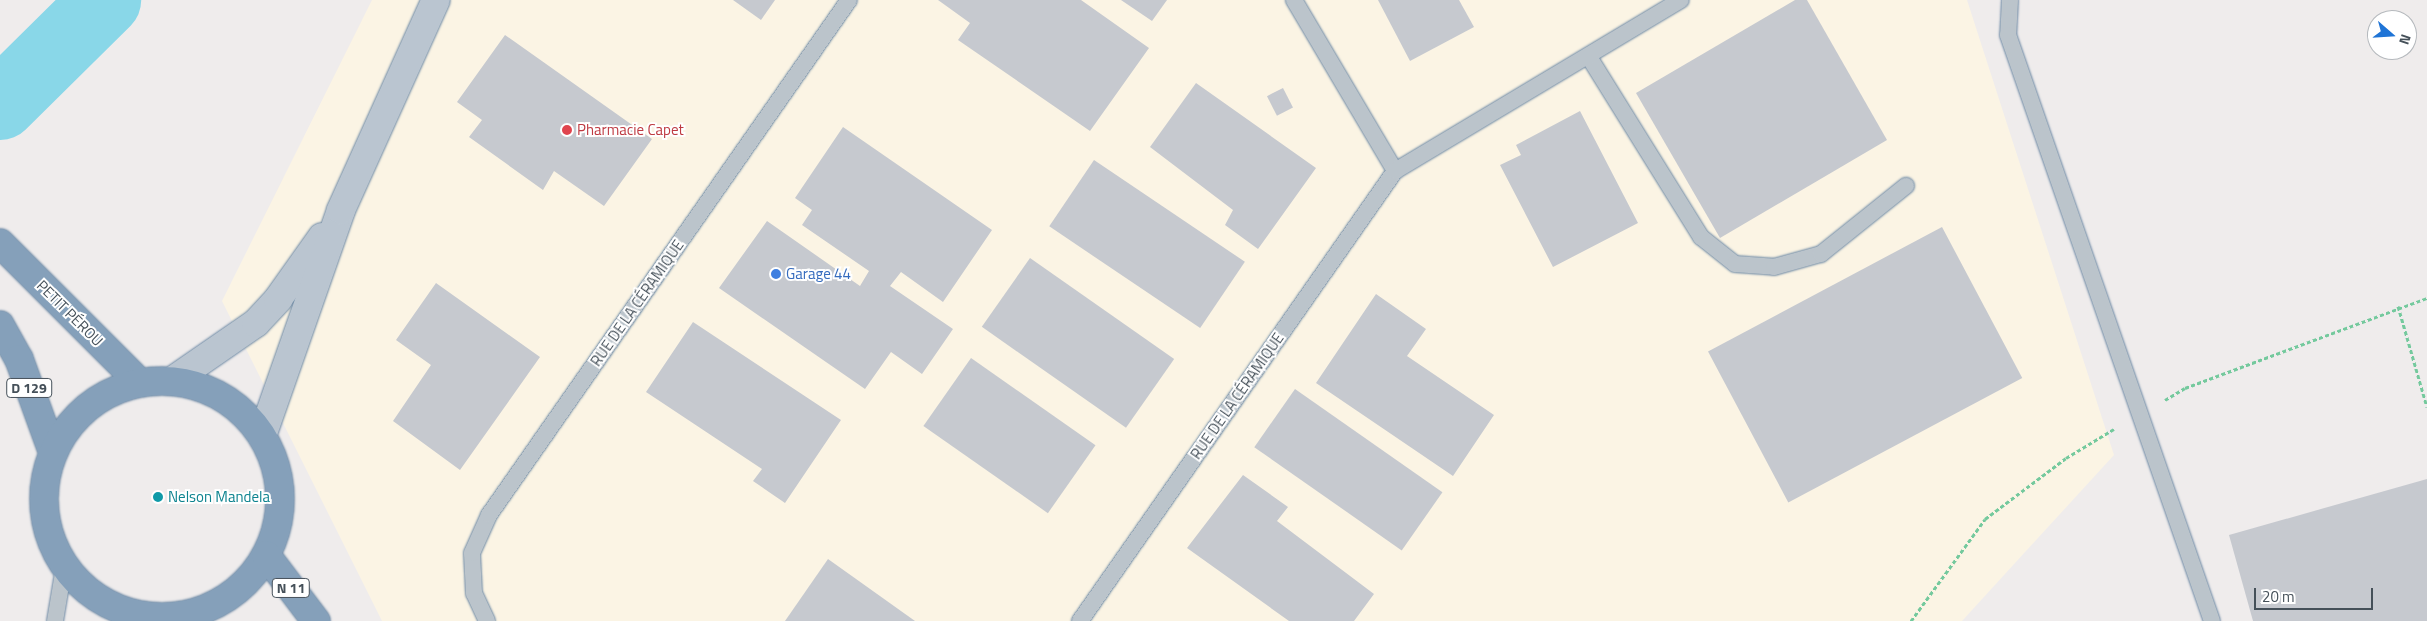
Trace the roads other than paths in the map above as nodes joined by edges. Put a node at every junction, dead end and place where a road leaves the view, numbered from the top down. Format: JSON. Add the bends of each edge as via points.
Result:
{"nodes":[{"id":1,"x":436,"y":0,"type":"edge"},
{"id":2,"x":849,"y":0,"type":"edge"},
{"id":3,"x":1294,"y":0,"type":"edge"},
{"id":4,"x":1681,"y":0,"type":"edge"},
{"id":5,"x":2010,"y":0,"type":"edge"},
{"id":6,"x":1588,"y":57,"type":"junction"},
{"id":7,"x":1395,"y":171,"type":"junction"},
{"id":8,"x":1906,"y":186,"type":"dead end"},
{"id":9,"x":341,"y":210,"type":"junction"},
{"id":10,"x":0,"y":243,"type":"edge"},
{"id":11,"x":0,"y":326,"type":"edge"},
{"id":12,"x":172,"y":381,"type":"junction"},
{"id":13,"x":140,"y":383,"type":"junction"},
{"id":14,"x":262,"y":436,"type":"junction"},
{"id":15,"x":53,"y":453,"type":"junction"},
{"id":16,"x":266,"y":555,"type":"junction"},
{"id":17,"x":64,"y":568,"type":"junction"},
{"id":18,"x":208,"y":616,"type":"edge"},
{"id":19,"x":142,"y":619,"type":"edge"},
{"id":20,"x":56,"y":621,"type":"edge"},
{"id":21,"x":316,"y":621,"type":"edge"},
{"id":22,"x":486,"y":621,"type":"edge"},
{"id":23,"x":1080,"y":621,"type":"edge"},
{"id":24,"x":2212,"y":621,"type":"edge"}],
"edges":[{"from":1,"to":9,"type":"street"},
{"from":2,"to":22,"type":"lane","name":"RUE DE LA CÉRAMIQUE","via":[[489,515],[472,553],[474,593]]},
{"from":3,"to":7,"type":"lane"},
{"from":4,"to":6,"type":"lane"},
{"from":5,"to":24,"type":"lane","via":[[2008,35]]},
{"from":6,"to":7,"type":"lane"},
{"from":6,"to":8,"type":"lane","via":[[1701,237],[1735,264],[1774,267],[1821,254]]},
{"from":7,"to":23,"type":"lane","name":"RUE DE LA CÉRAMIQUE"},
{"from":9,"to":12,"type":"street","via":[[278,298],[256,323]]},
{"from":9,"to":14,"type":"street"},
{"from":10,"to":13,"type":"highway","name":"PETIT PÉROU"},
{"from":11,"to":15,"type":"highway","number":"D 129","via":[[19,359]]},
{"from":12,"to":13,"type":"highway"},
{"from":12,"to":14,"type":"highway","via":[[199,386],[223,398],[245,414]]},
{"from":13,"to":15,"type":"highway","via":[[112,392],[88,407],[68,428]]},
{"from":14,"to":16,"type":"highway","via":[[275,465],[280,495],[277,526]]},
{"from":15,"to":17,"type":"highway","via":[[45,482],[44,512],[50,541]]},
{"from":16,"to":18,"type":"highway","via":[[239,589]]},
{"from":16,"to":21,"type":"highway","number":"N 11"},
{"from":17,"to":19,"type":"highway","via":[[86,591],[113,608]]},
{"from":17,"to":20,"type":"lane"},
{"from":18,"to":19,"type":"highway"}]}
